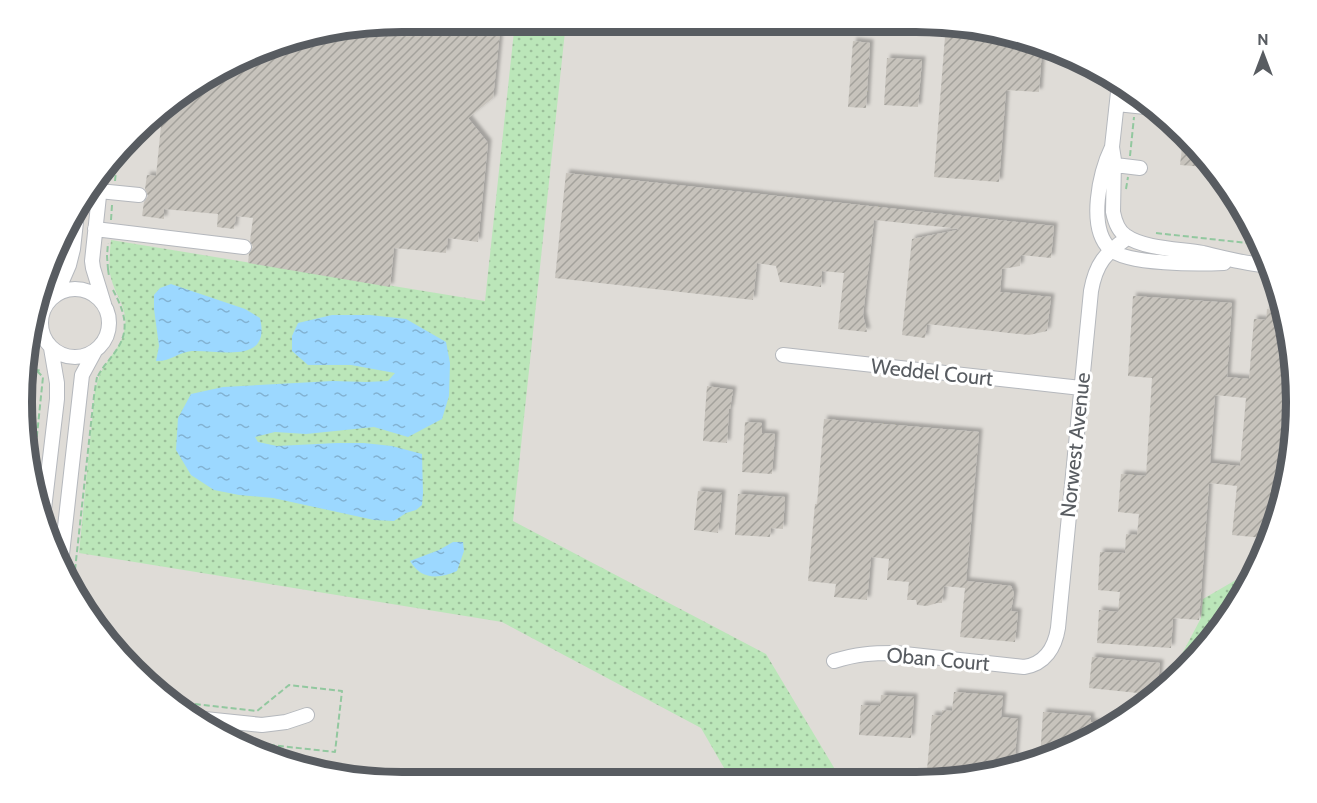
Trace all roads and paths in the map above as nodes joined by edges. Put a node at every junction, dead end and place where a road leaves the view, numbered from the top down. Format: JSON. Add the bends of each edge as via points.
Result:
{"nodes":[{"id":1,"x":1118,"y":92,"type":"edge"},
{"id":2,"x":1117,"y":104,"type":"junction"},
{"id":3,"x":1136,"y":106,"type":"joint"},
{"id":4,"x":1110,"y":164,"type":"junction"},
{"id":5,"x":1134,"y":167,"type":"junction"},
{"id":6,"x":1126,"y":190,"type":"dead end"},
{"id":7,"x":99,"y":191,"type":"joint"},
{"id":8,"x":139,"y":195,"type":"dead end"},
{"id":9,"x":75,"y":227,"type":"edge"},
{"id":10,"x":95,"y":229,"type":"junction"},
{"id":11,"x":1149,"y":233,"type":"dead end"},
{"id":12,"x":1127,"y":238,"type":"junction"},
{"id":13,"x":1249,"y":243,"type":"edge"},
{"id":14,"x":244,"y":247,"type":"dead end"},
{"id":15,"x":1111,"y":250,"type":"junction"},
{"id":16,"x":1238,"y":262,"type":"junction"},
{"id":17,"x":1259,"y":264,"type":"edge"},
{"id":18,"x":46,"y":302,"type":"edge"},
{"id":19,"x":104,"y":304,"type":"junction"},
{"id":20,"x":42,"y":316,"type":"edge"},
{"id":21,"x":37,"y":338,"type":"edge"},
{"id":22,"x":49,"y":345,"type":"junction"},
{"id":23,"x":94,"y":351,"type":"junction"},
{"id":24,"x":783,"y":355,"type":"dead end"},
{"id":25,"x":36,"y":370,"type":"dead end"},
{"id":26,"x":97,"y":377,"type":"dead end"},
{"id":27,"x":1081,"y":388,"type":"junction"},
{"id":28,"x":35,"y":451,"type":"edge"},
{"id":29,"x":46,"y":488,"type":"junction"},
{"id":30,"x":68,"y":490,"type":"junction"},
{"id":31,"x":45,"y":500,"type":"edge"},
{"id":32,"x":62,"y":547,"type":"edge"},
{"id":33,"x":75,"y":574,"type":"edge"},
{"id":34,"x":834,"y":661,"type":"dead end"},
{"id":35,"x":1041,"y":661,"type":"joint"},
{"id":36,"x":307,"y":715,"type":"dead end"},
{"id":37,"x":213,"y":720,"type":"edge"}],
"edges":[{"from":1,"to":2,"type":"street"},
{"from":2,"to":3,"type":"street"},
{"from":2,"to":4,"type":"street"},
{"from":3,"to":5,"type":"path"},
{"from":4,"to":5,"type":"street"},
{"from":4,"to":12,"type":"street","via":[[1114,219]]},
{"from":4,"to":15,"type":"street","via":[[1097,209],[1103,239]]},
{"from":5,"to":6,"type":"path"},
{"from":7,"to":8,"type":"street"},
{"from":7,"to":10,"type":"street"},
{"from":9,"to":18,"type":"street","via":[[69,265]]},
{"from":10,"to":14,"type":"street"},
{"from":10,"to":19,"type":"street","via":[[93,268]]},
{"from":11,"to":13,"type":"path"},
{"from":12,"to":15,"type":"street","name":"Norwest Avenue"},
{"from":12,"to":16,"type":"street"},
{"from":15,"to":16,"type":"street","via":[[1137,259],[1164,262]]},
{"from":15,"to":27,"type":"street","name":"Norwest Avenue","via":[[1094,275]]},
{"from":16,"to":17,"type":"street"},
{"from":18,"to":19,"type":"street","via":[[66,290],[76,289],[87,291]]},
{"from":19,"to":23,"type":"street","via":[[110,324],[108,335]]},
{"from":20,"to":22,"type":"street"},
{"from":21,"to":22,"type":"street"},
{"from":22,"to":23,"type":"street","via":[[72,357]]},
{"from":22,"to":29,"type":"street","via":[[57,399]]},
{"from":23,"to":30,"type":"street","via":[[82,375]]},
{"from":24,"to":27,"type":"street","name":"Weddel Court"},
{"from":25,"to":28,"type":"path","via":[[43,377]]},
{"from":26,"to":33,"type":"path"},
{"from":27,"to":35,"type":"street","name":"Norwest Avenue","via":[[1057,636]]},
{"from":29,"to":30,"type":"street"},
{"from":29,"to":31,"type":"street"},
{"from":30,"to":32,"type":"street"},
{"from":34,"to":35,"type":"street","name":"Oban Court","via":[[857,654],[895,653],[1024,667]]},
{"from":36,"to":37,"type":"street","via":[[262,725]]}]}
